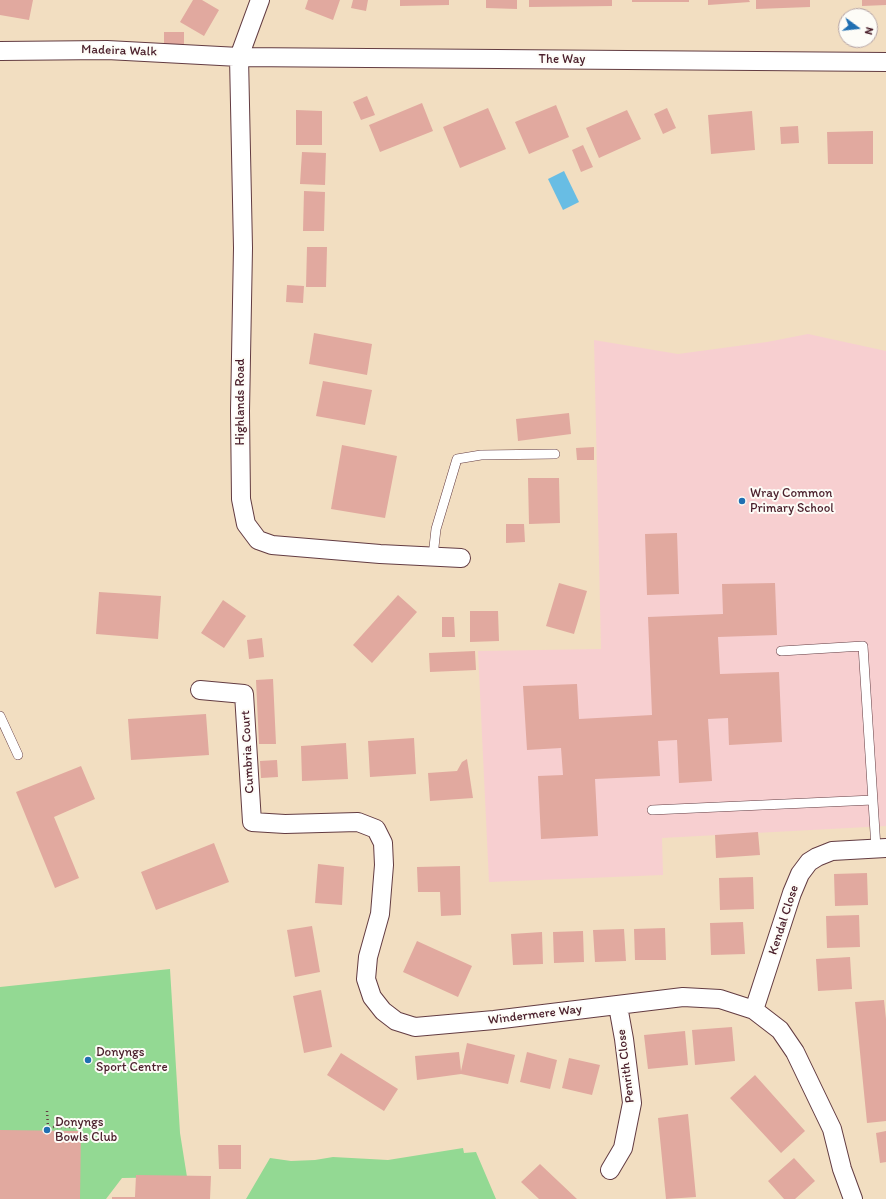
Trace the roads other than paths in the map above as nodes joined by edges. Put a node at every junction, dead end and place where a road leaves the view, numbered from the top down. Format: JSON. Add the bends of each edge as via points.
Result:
{"nodes":[{"id":1,"x":260,"y":0,"type":"edge"},
{"id":2,"x":0,"y":51,"type":"edge"},
{"id":3,"x":238,"y":57,"type":"junction"},
{"id":4,"x":886,"y":62,"type":"edge"},
{"id":5,"x":555,"y":454,"type":"dead end"},
{"id":6,"x":433,"y":556,"type":"junction"},
{"id":7,"x":461,"y":558,"type":"dead end"},
{"id":8,"x":781,"y":651,"type":"dead end"},
{"id":9,"x":200,"y":690,"type":"dead end"},
{"id":10,"x":0,"y":716,"type":"edge"},
{"id":11,"x":18,"y":755,"type":"dead end"},
{"id":12,"x":873,"y":800,"type":"junction"},
{"id":13,"x":652,"y":810,"type":"dead end"},
{"id":14,"x":285,"y":824,"type":"joint"},
{"id":15,"x":881,"y":848,"type":"edge"},
{"id":16,"x":618,"y":1006,"type":"junction"},
{"id":17,"x":754,"y":1010,"type":"junction"},
{"id":18,"x":610,"y":1170,"type":"dead end"},
{"id":19,"x":853,"y":1199,"type":"edge"}],
"edges":[{"from":1,"to":3,"type":"street"},
{"from":2,"to":3,"type":"street","name":"Madeira Walk","via":[[107,50]]},
{"from":3,"to":4,"type":"street","name":"The Way"},
{"from":3,"to":6,"type":"street","name":"Highlands Road","via":[[243,248],[240,441],[242,500],[246,524],[258,540],[272,545]]},
{"from":5,"to":6,"type":"lane","via":[[481,455],[457,459],[436,529]]},
{"from":6,"to":7,"type":"street","name":"Highlands Road"},
{"from":8,"to":12,"type":"lane","via":[[863,646]]},
{"from":9,"to":14,"type":"street","name":"Cumbria Court","via":[[244,694],[252,822]]},
{"from":10,"to":11,"type":"lane"},
{"from":12,"to":13,"type":"lane"},
{"from":12,"to":15,"type":"lane"},
{"from":14,"to":16,"type":"street","name":"Windermere Way","via":[[358,822],[376,829],[383,843],[384,865],[380,914],[368,957],[366,979],[372,997],[383,1011],[396,1021],[415,1027]]},
{"from":15,"to":17,"type":"street","name":"Kendal Close","via":[[832,851],[809,862],[792,892]]},
{"from":16,"to":17,"type":"street","name":"Windermere Way","via":[[682,997],[720,999]]},
{"from":16,"to":18,"type":"street","name":"Penrith Close","via":[[632,1103],[623,1148]]},
{"from":17,"to":19,"type":"street","name":"Windermere Way","via":[[780,1030],[795,1052],[832,1129]]}]}
